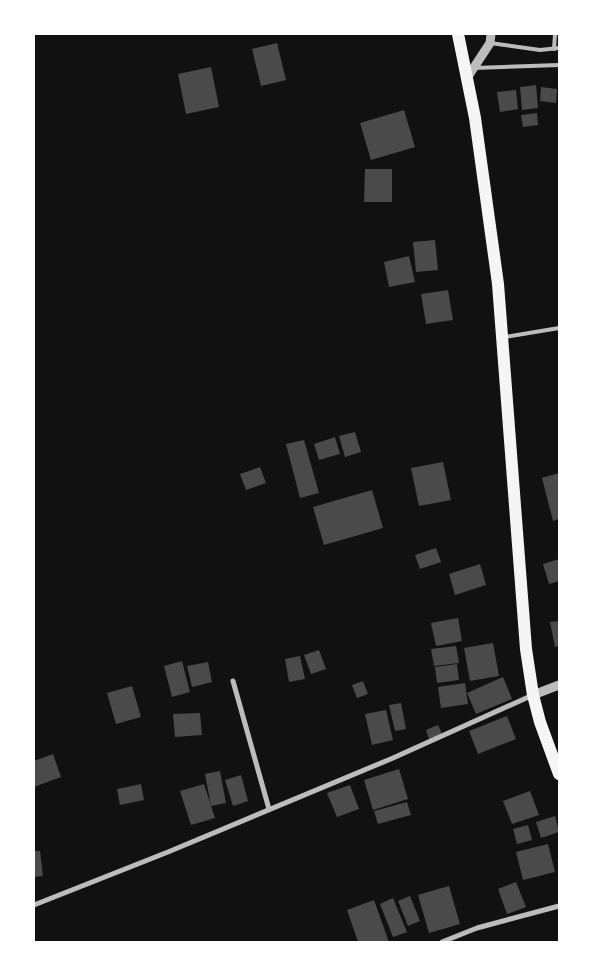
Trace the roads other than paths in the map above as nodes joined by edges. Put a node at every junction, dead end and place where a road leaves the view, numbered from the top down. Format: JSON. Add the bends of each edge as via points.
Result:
{"nodes":[{"id":1,"x":458,"y":34,"type":"edge"},
{"id":2,"x":555,"y":34,"type":"edge"},
{"id":3,"x":490,"y":38,"type":"edge"},
{"id":4,"x":559,"y":48,"type":"edge"},
{"id":5,"x":554,"y":49,"type":"junction"},
{"id":6,"x":559,"y":66,"type":"edge"},
{"id":7,"x":470,"y":73,"type":"junction"},
{"id":8,"x":559,"y":328,"type":"edge"},
{"id":9,"x":503,"y":338,"type":"junction"},
{"id":10,"x":233,"y":681,"type":"dead end"},
{"id":11,"x":559,"y":685,"type":"edge"},
{"id":12,"x":533,"y":695,"type":"junction"},
{"id":13,"x":559,"y":774,"type":"edge"},
{"id":14,"x":269,"y":809,"type":"junction"},
{"id":15,"x":34,"y":905,"type":"edge"},
{"id":16,"x":559,"y":906,"type":"edge"},
{"id":17,"x":442,"y":942,"type":"edge"}],
"edges":[{"from":1,"to":7,"type":"main road"},
{"from":2,"to":5,"type":"lane"},
{"from":3,"to":5,"type":"lane","via":[[540,50]]},
{"from":3,"to":7,"type":"street"},
{"from":4,"to":5,"type":"lane"},
{"from":6,"to":7,"type":"lane"},
{"from":7,"to":9,"type":"main road"},
{"from":8,"to":9,"type":"lane"},
{"from":9,"to":12,"type":"main road","via":[[510,461]]},
{"from":10,"to":14,"type":"street"},
{"from":11,"to":12,"type":"street"},
{"from":12,"to":13,"type":"main road"},
{"from":12,"to":14,"type":"street"},
{"from":14,"to":15,"type":"street"},
{"from":16,"to":17,"type":"street","via":[[477,928]]}]}
